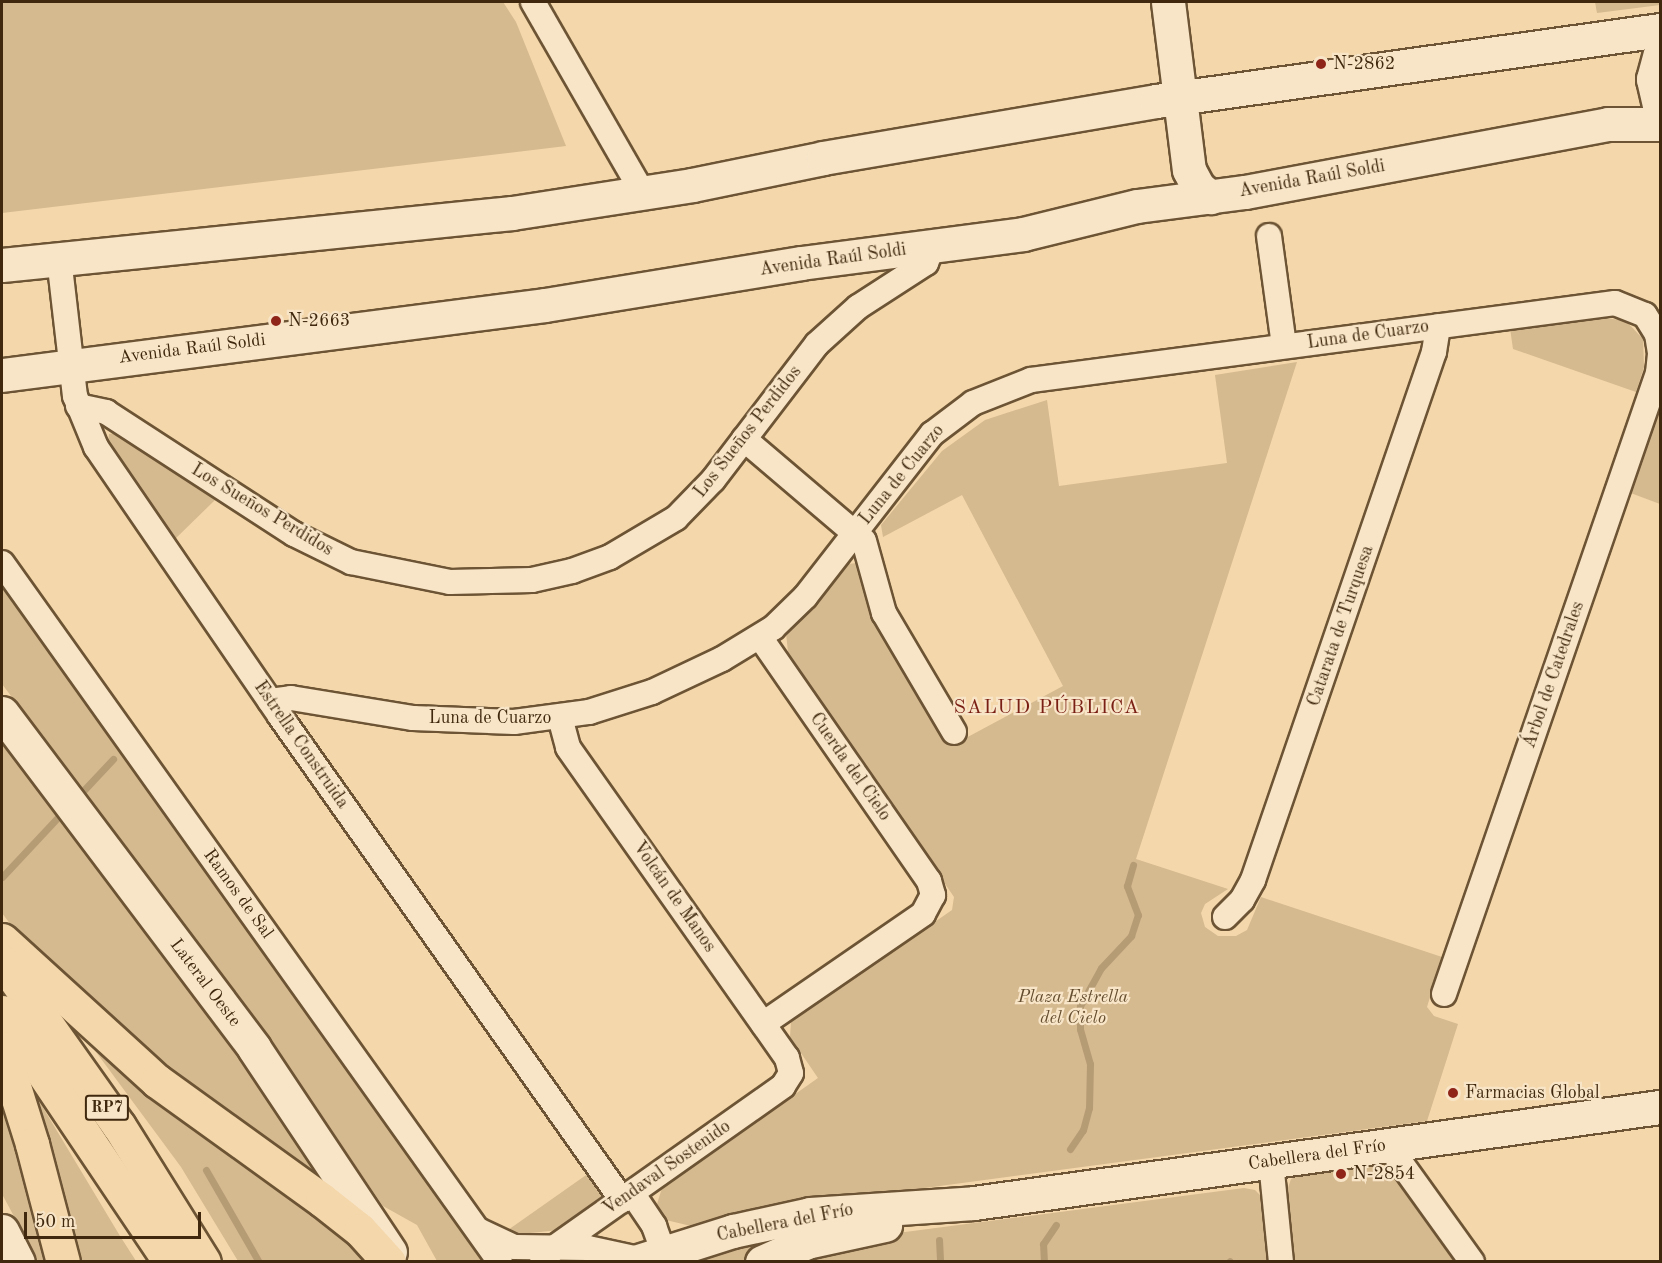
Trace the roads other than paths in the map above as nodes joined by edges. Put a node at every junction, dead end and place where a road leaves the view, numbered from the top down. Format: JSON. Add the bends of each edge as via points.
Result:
{"nodes":[{"id":1,"x":533,"y":2,"type":"edge"},
{"id":2,"x":1168,"y":2,"type":"edge"},
{"id":3,"x":1660,"y":30,"type":"edge"},
{"id":4,"x":1660,"y":53,"type":"edge"},
{"id":5,"x":1179,"y":97,"type":"junction"},
{"id":6,"x":1660,"y":110,"type":"edge"},
{"id":7,"x":1660,"y":124,"type":"edge"},
{"id":8,"x":643,"y":193,"type":"junction"},
{"id":9,"x":1210,"y":197,"type":"junction"},
{"id":10,"x":1269,"y":236,"type":"dead end"},
{"id":11,"x":933,"y":246,"type":"junction"},
{"id":12,"x":59,"y":258,"type":"junction"},
{"id":13,"x":2,"y":265,"type":"edge"},
{"id":14,"x":1653,"y":324,"type":"joint"},
{"id":15,"x":1438,"y":326,"type":"junction"},
{"id":16,"x":1284,"y":346,"type":"junction"},
{"id":17,"x":1660,"y":355,"type":"edge"},
{"id":18,"x":70,"y":364,"type":"junction"},
{"id":19,"x":2,"y":375,"type":"edge"},
{"id":20,"x":78,"y":406,"type":"junction"},
{"id":21,"x":744,"y":440,"type":"junction"},
{"id":22,"x":855,"y":532,"type":"junction"},
{"id":23,"x":2,"y":562,"type":"edge"},
{"id":24,"x":760,"y":637,"type":"junction"},
{"id":25,"x":270,"y":701,"type":"junction"},
{"id":26,"x":2,"y":713,"type":"edge"},
{"id":27,"x":560,"y":718,"type":"junction"},
{"id":28,"x":954,"y":732,"type":"dead end"},
{"id":29,"x":1225,"y":917,"type":"dead end"},
{"id":30,"x":2,"y":940,"type":"edge"},
{"id":31,"x":2,"y":961,"type":"edge"},
{"id":32,"x":1444,"y":994,"type":"dead end"},
{"id":33,"x":2,"y":1012,"type":"edge"},
{"id":34,"x":763,"y":1024,"type":"junction"},
{"id":35,"x":2,"y":1048,"type":"edge"},
{"id":36,"x":791,"y":1073,"type":"joint"},
{"id":37,"x":1660,"y":1105,"type":"edge"},
{"id":38,"x":1388,"y":1145,"type":"junction"},
{"id":39,"x":1271,"y":1162,"type":"junction"},
{"id":40,"x":627,"y":1196,"type":"junction"},
{"id":41,"x":974,"y":1203,"type":"junction"},
{"id":42,"x":474,"y":1225,"type":"junction"},
{"id":43,"x":2,"y":1231,"type":"edge"},
{"id":44,"x":548,"y":1254,"type":"edge"},
{"id":45,"x":651,"y":1259,"type":"edge"},
{"id":46,"x":18,"y":1262,"type":"edge"},
{"id":47,"x":63,"y":1262,"type":"edge"},
{"id":48,"x":170,"y":1262,"type":"edge"},
{"id":49,"x":204,"y":1262,"type":"edge"},
{"id":50,"x":389,"y":1262,"type":"edge"},
{"id":51,"x":396,"y":1262,"type":"edge"},
{"id":52,"x":500,"y":1262,"type":"edge"},
{"id":53,"x":762,"y":1262,"type":"edge"},
{"id":54,"x":1281,"y":1262,"type":"edge"},
{"id":55,"x":1472,"y":1262,"type":"edge"}],
"edges":[{"from":1,"to":8,"type":"street"},
{"from":2,"to":5,"type":"main road"},
{"from":3,"to":5,"type":"main road"},
{"from":4,"to":6,"type":"main road","via":[[1653,80]]},
{"from":5,"to":8,"type":"main road"},
{"from":5,"to":9,"type":"main road","via":[[1189,170],[1198,187]]},
{"from":7,"to":9,"type":"main road","name":"Avenida Raúl Soldi","via":[[1608,124]]},
{"from":8,"to":12,"type":"main road","via":[[489,216]]},
{"from":9,"to":11,"type":"main road","name":"Avenida Raúl Soldi","via":[[1137,206],[1023,234]]},
{"from":10,"to":16,"type":"street"},
{"from":11,"to":18,"type":"main road","name":"Avenida Raúl Soldi","via":[[545,306]]},
{"from":11,"to":21,"type":"street","name":"Los Sueños Perdidos","via":[[926,263],[866,301],[817,344]]},
{"from":12,"to":13,"type":"main road"},
{"from":12,"to":18,"type":"street","name":"Estrella Construida"},
{"from":14,"to":15,"type":"street","name":"Luna de Cuarzo","via":[[1635,308],[1615,303]]},
{"from":14,"to":17,"type":"street","name":"Árbol de Catedrales"},
{"from":15,"to":16,"type":"street","name":"Luna de Cuarzo"},
{"from":15,"to":29,"type":"street","name":"Catarata de Turquesa","via":[[1434,352],[1253,880],[1242,900]]},
{"from":16,"to":22,"type":"street","name":"Luna de Cuarzo","via":[[1041,378],[1011,386],[973,403],[939,428]]},
{"from":17,"to":32,"type":"street","name":"Árbol de Catedrales","via":[[1654,384]]},
{"from":18,"to":19,"type":"main road","name":"Avenida Raúl Soldi"},
{"from":18,"to":20,"type":"street","name":"Estrella Construida"},
{"from":20,"to":21,"type":"street","name":"Los Sueños Perdidos","via":[[106,412],[331,554],[410,577],[471,584],[551,576],[627,548],[691,506]]},
{"from":20,"to":25,"type":"street","name":"Estrella Construida","via":[[96,447]]},
{"from":21,"to":22,"type":"street"},
{"from":22,"to":24,"type":"street","name":"Luna de Cuarzo","via":[[796,608]]},
{"from":22,"to":28,"type":"street","via":[[869,552],[884,612]]},
{"from":23,"to":42,"type":"street","name":"Ramos de Sal"},
{"from":24,"to":27,"type":"street","name":"Luna de Cuarzo","via":[[652,692]]},
{"from":24,"to":34,"type":"street","name":"Cuerda del Cielo","via":[[929,881],[933,899],[923,914]]},
{"from":25,"to":27,"type":"street","name":"Luna de Cuarzo","via":[[291,698],[386,715],[450,721]]},
{"from":25,"to":40,"type":"street","name":"Estrella Construida"},
{"from":26,"to":51,"type":"main road","name":"Lateral Oeste","via":[[254,1048]]},
{"from":27,"to":34,"type":"street","name":"Volcán de Manos","via":[[568,747]]},
{"from":30,"to":50,"type":"highway","via":[[157,1081],[336,1211]]},
{"from":31,"to":49,"type":"highway","number":"RP7","via":[[119,1126]]},
{"from":33,"to":48,"type":"highway","number":"RP7"},
{"from":34,"to":36,"type":"street","name":"Volcán de Manos","via":[[787,1058]]},
{"from":35,"to":47,"type":"highway"},
{"from":36,"to":40,"type":"street","name":"Vendaval Sostenido","via":[[783,1086]]},
{"from":37,"to":38,"type":"main road","name":"Cabellera del Frío"},
{"from":38,"to":39,"type":"main road","name":"Cabellera del Frío"},
{"from":38,"to":55,"type":"street"},
{"from":39,"to":41,"type":"main road","name":"Cabellera del Frío"},
{"from":39,"to":54,"type":"street"},
{"from":40,"to":44,"type":"street","name":"Vendaval Sostenido"},
{"from":40,"to":45,"type":"street","name":"Estrella Construida","via":[[654,1226]]},
{"from":41,"to":45,"type":"main road","name":"Cabellera del Frío","via":[[810,1214]]},
{"from":41,"to":53,"type":"main road","name":"Cabellera del Frío","via":[[821,1238]]},
{"from":42,"to":44,"type":"street","name":"Ramos de Sal","via":[[506,1246]]},
{"from":42,"to":52,"type":"street","name":"Ramos de Sal"},
{"from":43,"to":46,"type":"main road"},
{"from":44,"to":45,"type":"street","name":"Ramos de Sal","via":[[588,1248]]}]}
